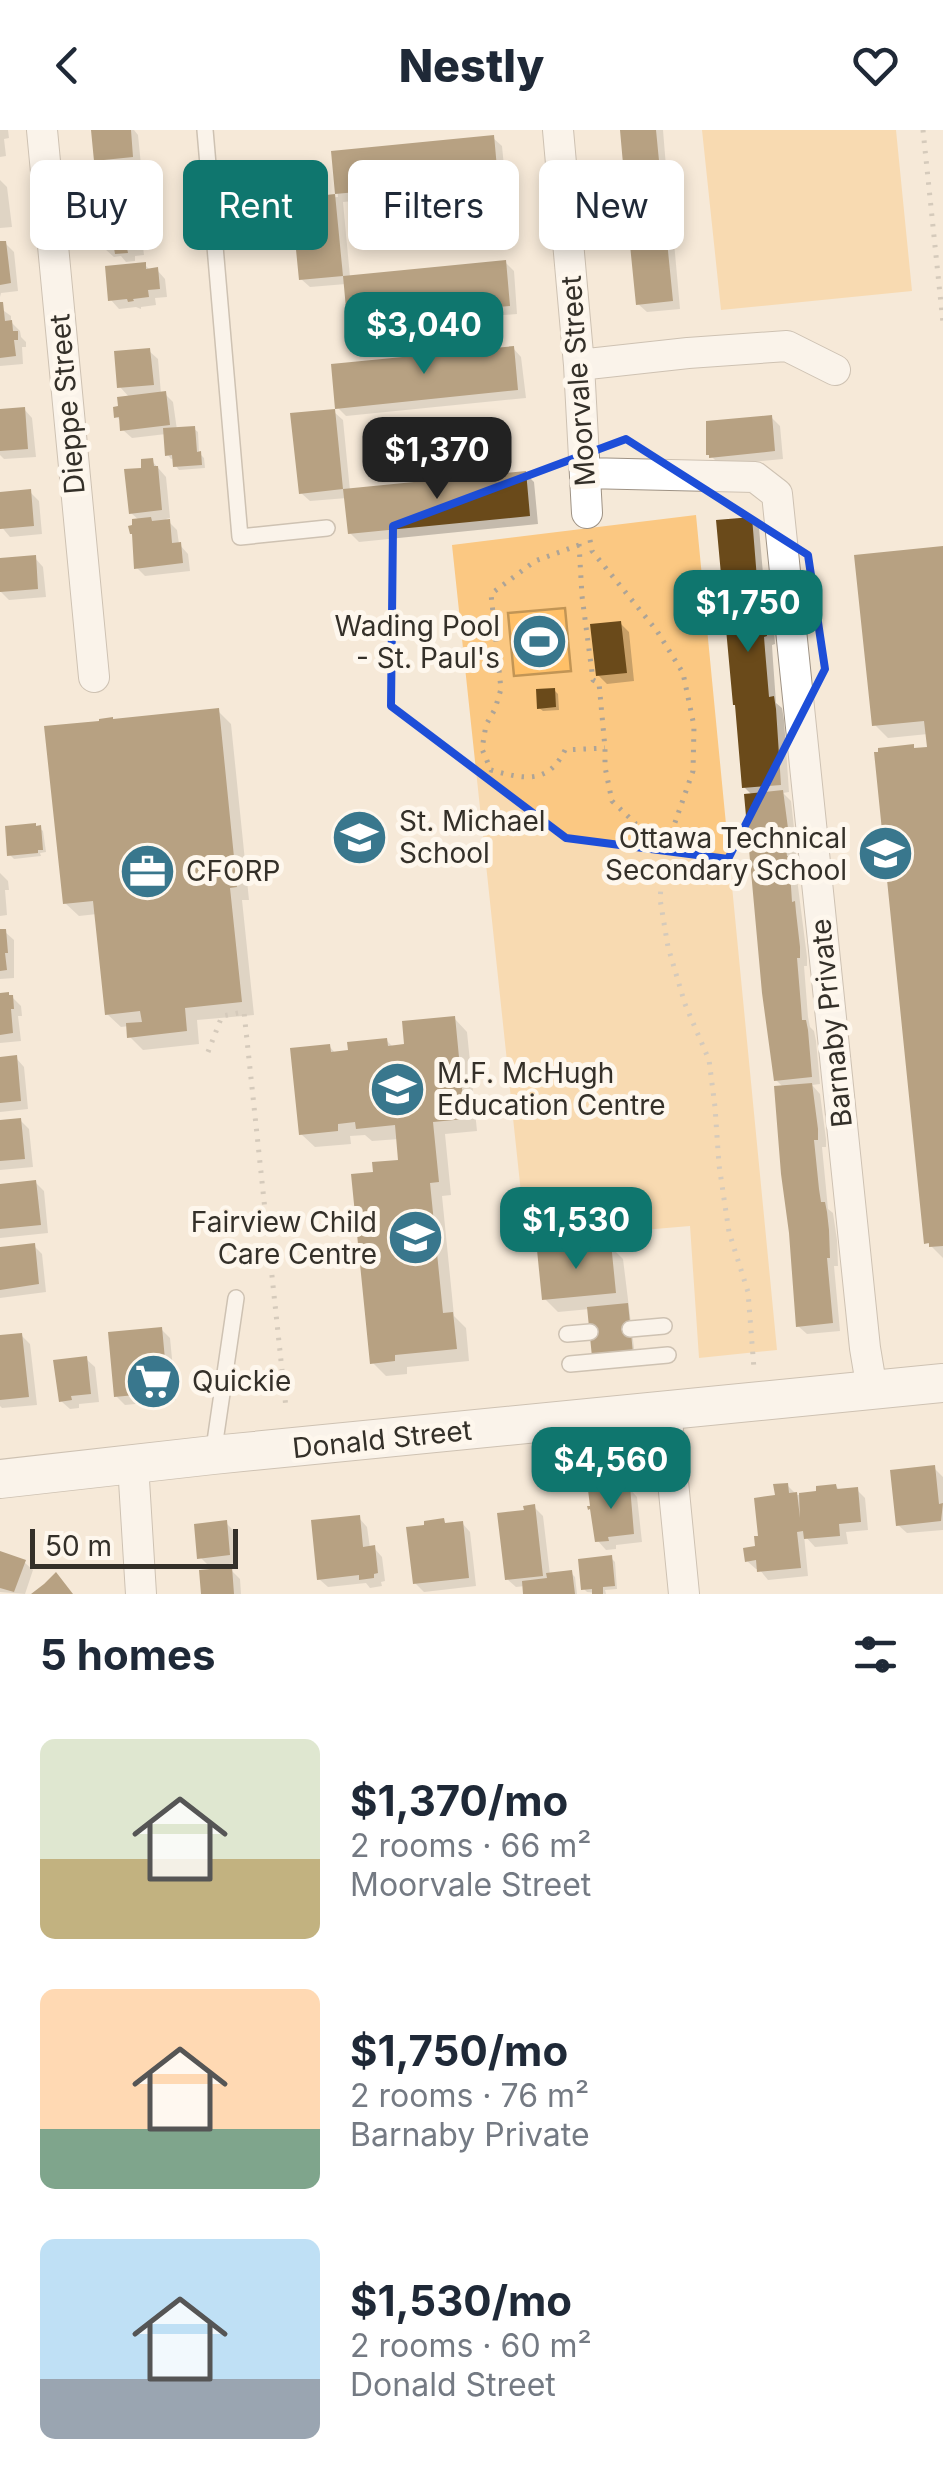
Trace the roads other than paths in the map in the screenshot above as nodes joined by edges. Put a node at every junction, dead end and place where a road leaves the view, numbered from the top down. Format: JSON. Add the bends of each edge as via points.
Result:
{"nodes":[{"id":1,"x":42,"y":130,"type":"edge"},
{"id":2,"x":205,"y":130,"type":"edge"},
{"id":3,"x":558,"y":130,"type":"edge"},
{"id":4,"x":578,"y":365,"type":"junction"},
{"id":5,"x":835,"y":370,"type":"dead end"},
{"id":6,"x":585,"y":473,"type":"junction"},
{"id":7,"x":587,"y":513,"type":"dead end"},
{"id":8,"x":327,"y":528,"type":"dead end"},
{"id":9,"x":94,"y":678,"type":"dead end"},
{"id":10,"x":236,"y":1298,"type":"dead end"},
{"id":11,"x":664,"y":1326,"type":"dead end"},
{"id":12,"x":630,"y":1329,"type":"dead end"},
{"id":13,"x":590,"y":1332,"type":"dead end"},
{"id":14,"x":567,"y":1334,"type":"dead end"},
{"id":15,"x":668,"y":1355,"type":"dead end"},
{"id":16,"x":570,"y":1364,"type":"dead end"},
{"id":17,"x":943,"y":1384,"type":"edge"},
{"id":18,"x":872,"y":1390,"type":"junction"},
{"id":19,"x":666,"y":1410,"type":"junction"},
{"id":20,"x":213,"y":1455,"type":"junction"},
{"id":21,"x":134,"y":1464,"type":"junction"},
{"id":22,"x":0,"y":1479,"type":"edge"},
{"id":23,"x":141,"y":1594,"type":"edge"},
{"id":24,"x":684,"y":1594,"type":"edge"}],
"edges":[{"from":1,"to":9,"type":"street","name":"Dieppe Street"},
{"from":2,"to":8,"type":"lane","via":[[240,537]]},
{"from":3,"to":4,"type":"street","name":"Moorvale Street"},
{"from":4,"to":5,"type":"street","via":[[787,346]]},
{"from":4,"to":6,"type":"street","name":"Moorvale Street"},
{"from":6,"to":7,"type":"street","name":"Moorvale Street"},
{"from":6,"to":18,"type":"street","name":"Barnaby Private","via":[[755,477],[777,494]]},
{"from":10,"to":20,"type":"lane"},
{"from":11,"to":12,"type":"lane"},
{"from":13,"to":14,"type":"lane"},
{"from":15,"to":16,"type":"lane"},
{"from":17,"to":18,"type":"street","name":"Donald Street"},
{"from":18,"to":19,"type":"street","name":"Donald Street"},
{"from":19,"to":20,"type":"street","name":"Donald Street"},
{"from":19,"to":24,"type":"street"},
{"from":20,"to":21,"type":"street","name":"Donald Street"},
{"from":21,"to":22,"type":"street","name":"Donald Street"},
{"from":21,"to":23,"type":"street"}]}
